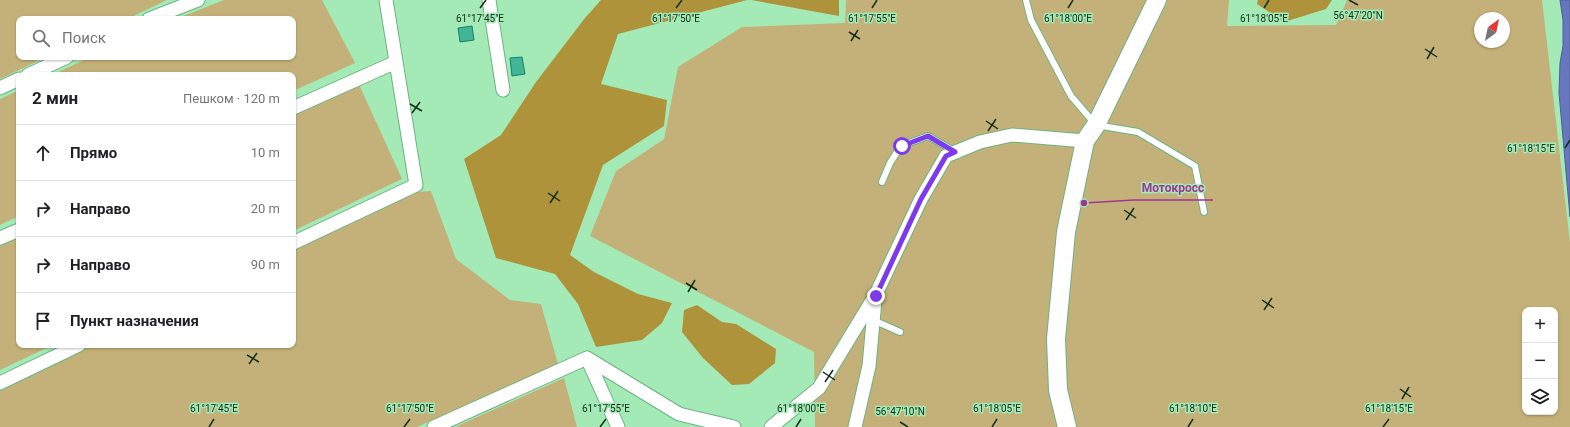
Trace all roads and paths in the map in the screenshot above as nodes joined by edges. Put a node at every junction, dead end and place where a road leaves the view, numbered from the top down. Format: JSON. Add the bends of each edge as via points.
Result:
{"nodes":[{"id":1,"x":198,"y":0,"type":"edge"},
{"id":2,"x":386,"y":0,"type":"edge"},
{"id":3,"x":489,"y":0,"type":"edge"},
{"id":4,"x":1026,"y":0,"type":"edge"},
{"id":5,"x":1157,"y":0,"type":"edge"},
{"id":6,"x":157,"y":16,"type":"edge"},
{"id":7,"x":60,"y":60,"type":"edge"},
{"id":8,"x":396,"y":62,"type":"junction"},
{"id":9,"x":34,"y":72,"type":"edge"},
{"id":10,"x":16,"y":80,"type":"edge"},
{"id":11,"x":0,"y":88,"type":"edge"},
{"id":12,"x":503,"y":90,"type":"dead end"},
{"id":13,"x":296,"y":107,"type":"edge"},
{"id":14,"x":1096,"y":125,"type":"junction"},
{"id":15,"x":1085,"y":142,"type":"junction"},
{"id":16,"x":955,"y":152,"type":"junction"},
{"id":17,"x":882,"y":182,"type":"dead end"},
{"id":18,"x":1204,"y":212,"type":"dead end"},
{"id":19,"x":16,"y":231,"type":"edge"},
{"id":20,"x":0,"y":238,"type":"edge"},
{"id":21,"x":296,"y":242,"type":"edge"},
{"id":22,"x":876,"y":296,"type":"junction"},
{"id":23,"x":873,"y":320,"type":"junction"},
{"id":24,"x":900,"y":332,"type":"dead end"},
{"id":25,"x":73,"y":348,"type":"edge"},
{"id":26,"x":587,"y":358,"type":"junction"},
{"id":27,"x":0,"y":383,"type":"edge"},
{"id":28,"x":434,"y":427,"type":"edge"},
{"id":29,"x":618,"y":427,"type":"edge"},
{"id":30,"x":734,"y":427,"type":"edge"},
{"id":31,"x":770,"y":427,"type":"edge"},
{"id":32,"x":855,"y":427,"type":"edge"},
{"id":33,"x":1067,"y":427,"type":"edge"}],
"edges":[{"from":1,"to":6,"type":"street"},
{"from":2,"to":8,"type":"street"},
{"from":3,"to":12,"type":"street"},
{"from":4,"to":14,"type":"lane","via":[[1031,20],[1071,96]]},
{"from":5,"to":14,"type":"street"},
{"from":7,"to":9,"type":"street"},
{"from":8,"to":13,"type":"street"},
{"from":8,"to":21,"type":"street","via":[[416,185]]},
{"from":10,"to":11,"type":"street"},
{"from":14,"to":15,"type":"street"},
{"from":14,"to":18,"type":"lane","via":[[1138,132],[1195,166]]},
{"from":15,"to":16,"type":"street","via":[[1012,135],[980,142]]},
{"from":15,"to":33,"type":"street","via":[[1066,232],[1056,339],[1058,390]]},
{"from":16,"to":17,"type":"lane","via":[[928,136],[902,146]]},
{"from":16,"to":22,"type":"street","via":[[946,156],[921,199]]},
{"from":19,"to":20,"type":"street"},
{"from":22,"to":23,"type":"street"},
{"from":22,"to":31,"type":"street","via":[[819,388]]},
{"from":23,"to":24,"type":"lane"},
{"from":23,"to":32,"type":"street","via":[[869,366]]},
{"from":25,"to":27,"type":"street"},
{"from":26,"to":28,"type":"street"},
{"from":26,"to":29,"type":"street"},
{"from":26,"to":30,"type":"street","via":[[679,414]]}]}
